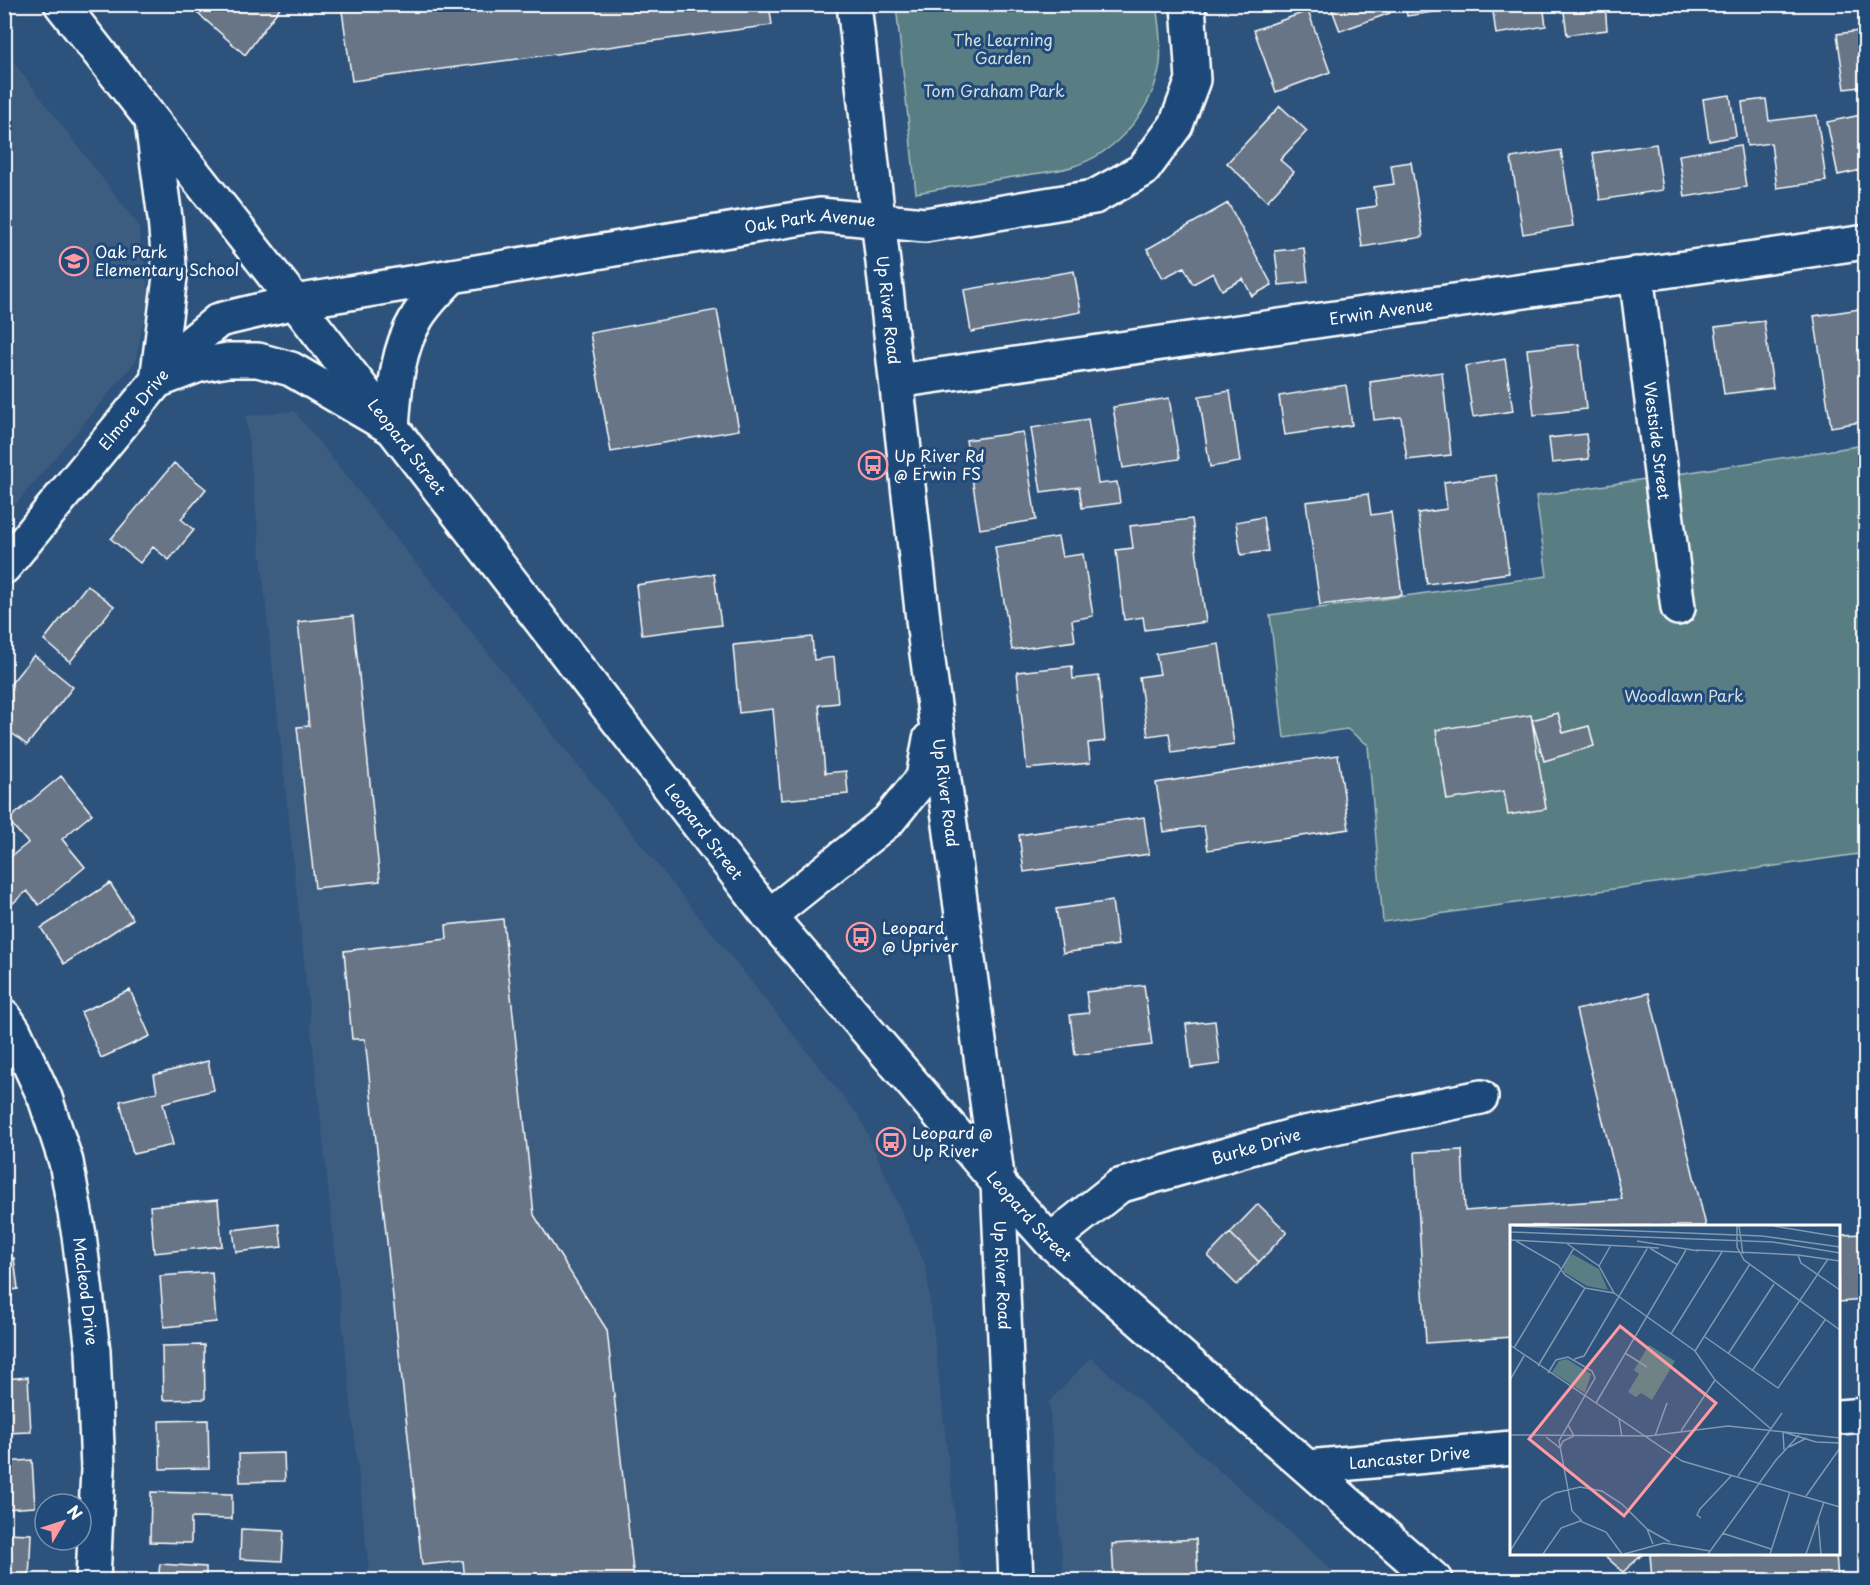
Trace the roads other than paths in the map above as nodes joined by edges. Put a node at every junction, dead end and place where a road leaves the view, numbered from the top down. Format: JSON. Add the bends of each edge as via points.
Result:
{"nodes":[{"id":1,"x":61,"y":4,"type":"edge"},
{"id":2,"x":854,"y":4,"type":"edge"},
{"id":3,"x":1188,"y":4,"type":"edge"},
{"id":4,"x":152,"y":122,"type":"junction"},
{"id":5,"x":878,"y":220,"type":"junction"},
{"id":6,"x":1866,"y":242,"type":"edge"},
{"id":7,"x":1636,"y":274,"type":"junction"},
{"id":8,"x":452,"y":276,"type":"junction"},
{"id":9,"x":295,"y":302,"type":"junction"},
{"id":10,"x":157,"y":381,"type":"junction"},
{"id":11,"x":897,"y":381,"type":"junction"},
{"id":12,"x":392,"y":428,"type":"junction"},
{"id":13,"x":4,"y":567,"type":"edge"},
{"id":14,"x":1678,"y":609,"type":"dead end"},
{"id":15,"x":935,"y":713,"type":"junction"},
{"id":16,"x":769,"y":916,"type":"junction"},
{"id":17,"x":4,"y":1016,"type":"edge"},
{"id":18,"x":1481,"y":1097,"type":"dead end"},
{"id":19,"x":998,"y":1183,"type":"junction"},
{"id":20,"x":1050,"y":1241,"type":"junction"},
{"id":21,"x":1866,"y":1415,"type":"edge"},
{"id":22,"x":1840,"y":1417,"type":"edge"},
{"id":23,"x":1510,"y":1448,"type":"edge"},
{"id":24,"x":1308,"y":1467,"type":"junction"},
{"id":25,"x":93,"y":1581,"type":"edge"},
{"id":26,"x":1016,"y":1581,"type":"edge"},
{"id":27,"x":1436,"y":1581,"type":"edge"}],
"edges":[{"from":1,"to":4,"type":"street","name":"Leopard Street"},
{"from":2,"to":5,"type":"street","name":"Up River Road"},
{"from":3,"to":5,"type":"street","name":"Oak Park Avenue","via":[[1193,80],[1176,125],[1143,170],[1094,197],[925,225]]},
{"from":4,"to":9,"type":"street","name":"Leopard Street"},
{"from":4,"to":10,"type":"street","via":[[170,278]]},
{"from":5,"to":8,"type":"street","name":"Oak Park Avenue","via":[[820,215]]},
{"from":5,"to":11,"type":"street","name":"Up River Road"},
{"from":6,"to":7,"type":"street","name":"Erwin Avenue"},
{"from":7,"to":11,"type":"street","name":"Erwin Avenue"},
{"from":7,"to":14,"type":"street","name":"Westside Street"},
{"from":8,"to":9,"type":"street","name":"Oak Park Avenue"},
{"from":8,"to":12,"type":"street","via":[[417,317],[403,345]]},
{"from":9,"to":10,"type":"street","name":"Elmore Drive","via":[[219,320],[191,343]]},
{"from":9,"to":12,"type":"street","name":"Leopard Street"},
{"from":10,"to":12,"type":"street","via":[[199,365],[258,360],[291,369]]},
{"from":10,"to":13,"type":"street","name":"Elmore Drive"},
{"from":11,"to":15,"type":"street","name":"Up River Road"},
{"from":12,"to":16,"type":"street","name":"Leopard Street"},
{"from":15,"to":16,"type":"street","via":[[923,778],[888,821]]},
{"from":15,"to":19,"type":"street","name":"Up River Road"},
{"from":16,"to":19,"type":"street","name":"Leopard Street"},
{"from":17,"to":25,"type":"street","name":"Macleod Drive","via":[[45,1098],[66,1162],[79,1235],[93,1351],[98,1457]]},
{"from":18,"to":20,"type":"street","name":"Burke Drive","via":[[1295,1135],[1119,1186]]},
{"from":19,"to":20,"type":"street","name":"Leopard Street"},
{"from":19,"to":26,"type":"street","name":"Up River Road"},
{"from":20,"to":24,"type":"street","name":"Leopard Street"},
{"from":21,"to":22,"type":"street"},
{"from":23,"to":24,"type":"street","name":"Lancaster Drive"},
{"from":24,"to":27,"type":"street","name":"Leopard Street"}]}
